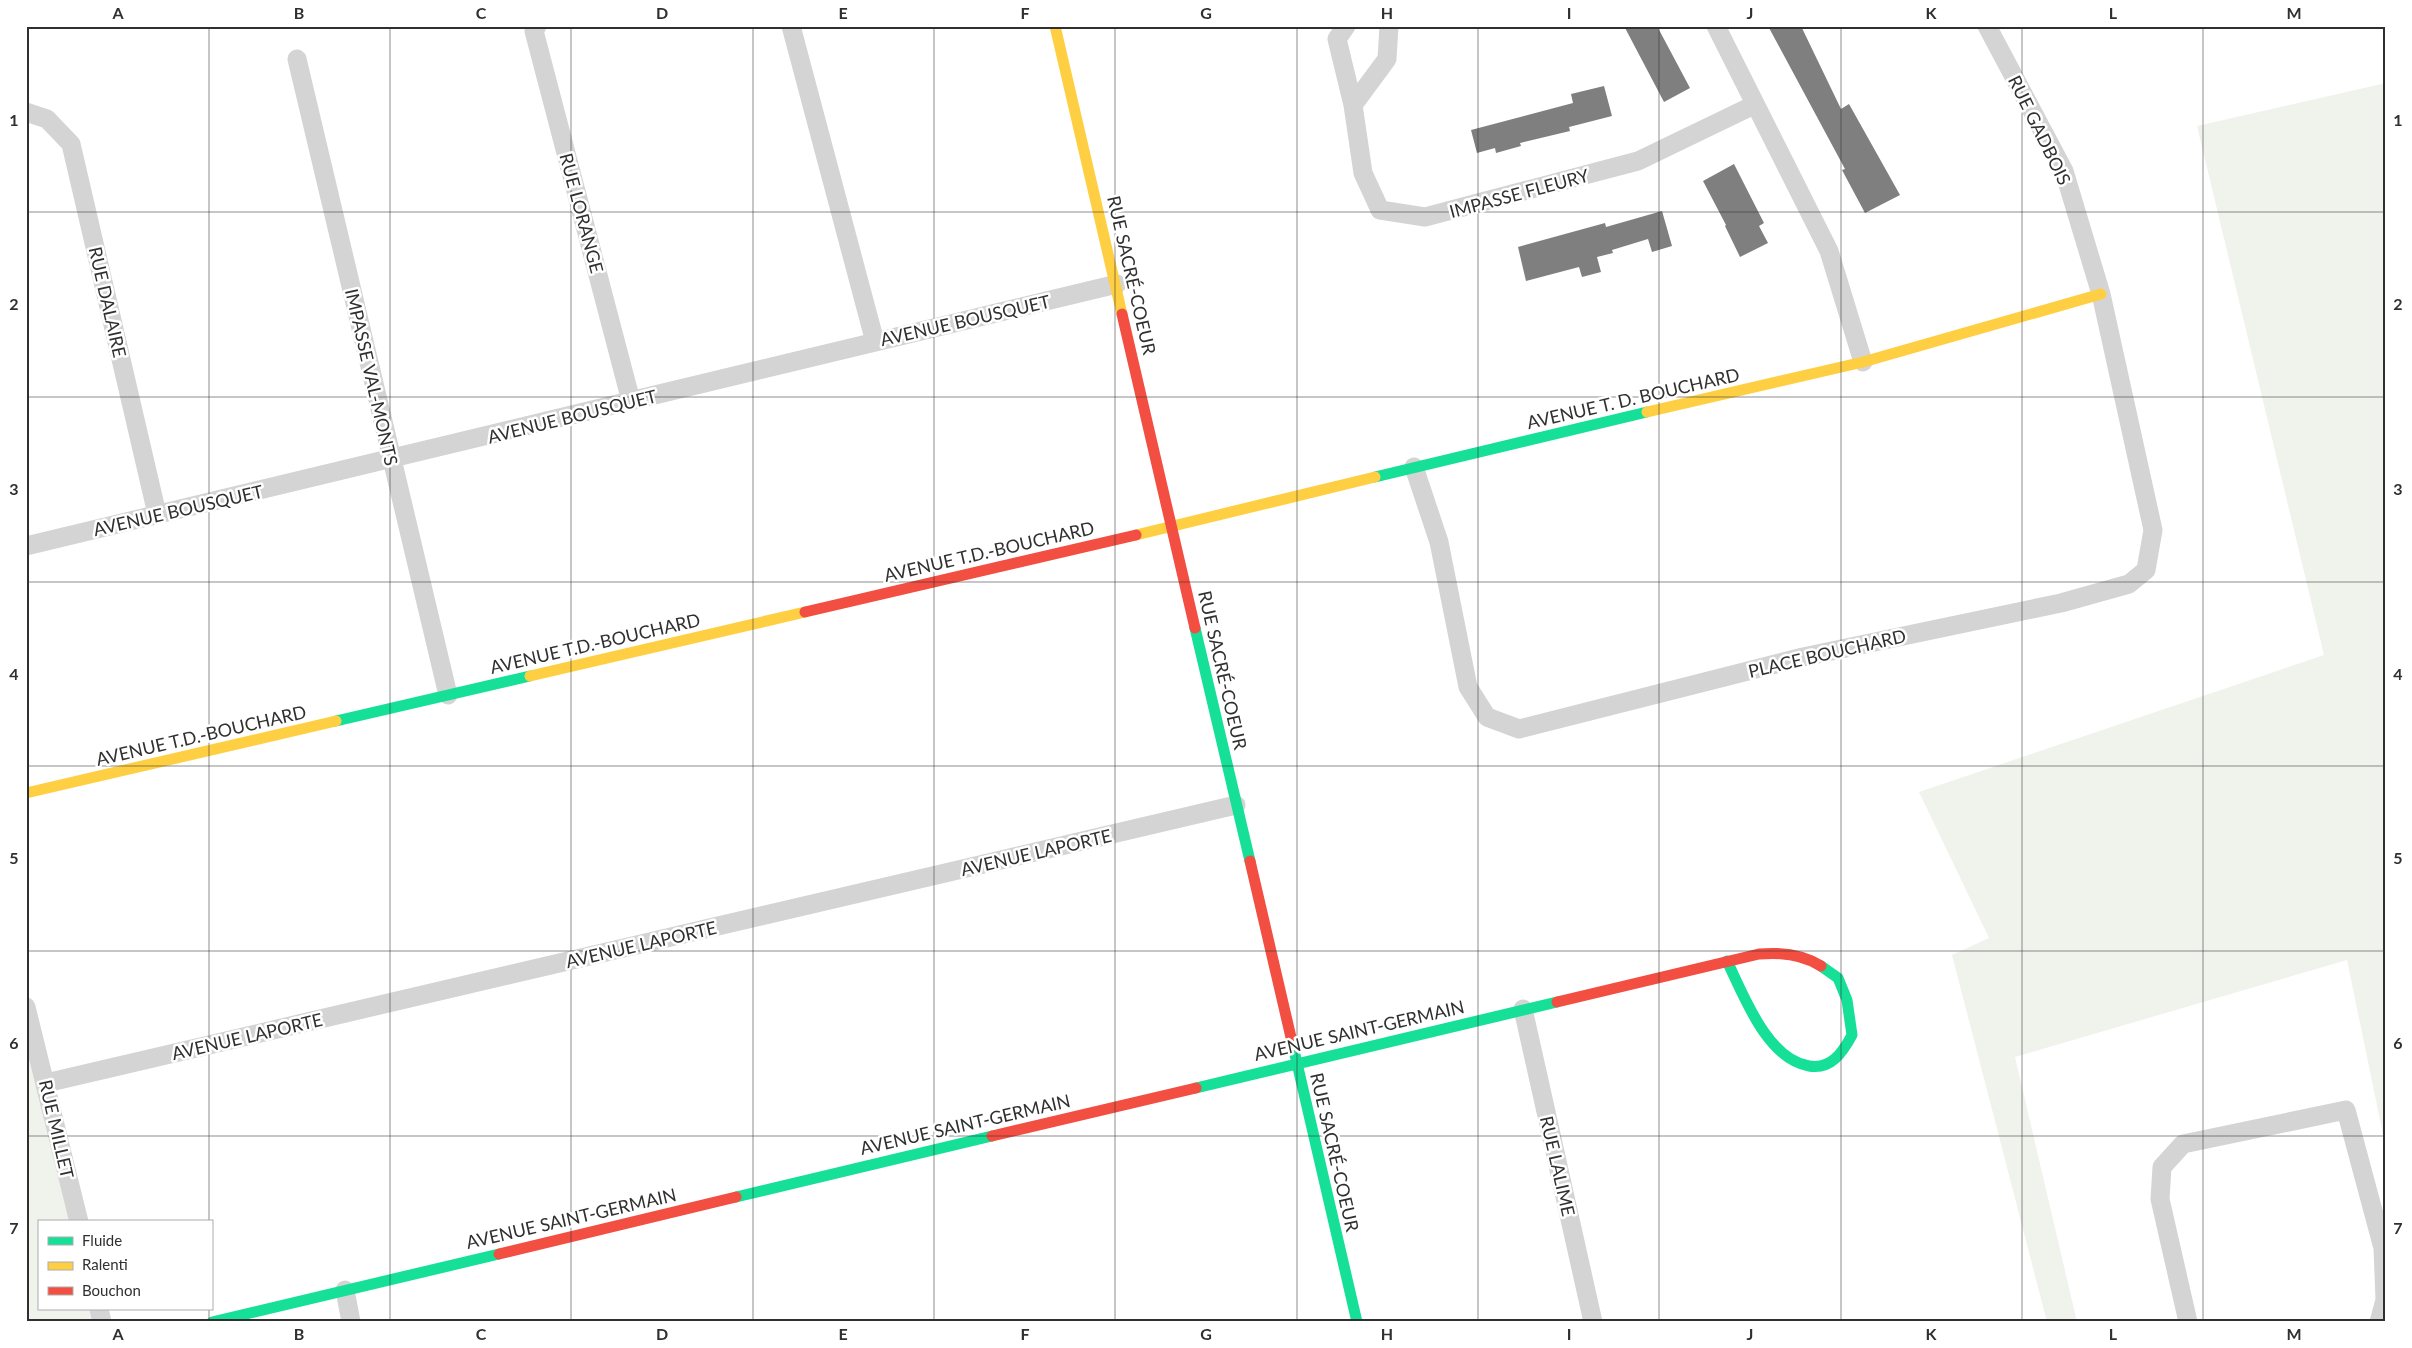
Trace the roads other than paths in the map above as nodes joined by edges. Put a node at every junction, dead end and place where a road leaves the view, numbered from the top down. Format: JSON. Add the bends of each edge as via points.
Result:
{"nodes":[{"id":1,"x":537,"y":26,"type":"edge"},
{"id":2,"x":791,"y":26,"type":"edge"},
{"id":3,"x":1055,"y":26,"type":"edge"},
{"id":4,"x":1346,"y":26,"type":"edge"},
{"id":5,"x":1389,"y":26,"type":"edge"},
{"id":6,"x":1716,"y":26,"type":"edge"},
{"id":7,"x":1988,"y":26,"type":"edge"},
{"id":8,"x":297,"y":59,"type":"dead end"},
{"id":9,"x":1353,"y":105,"type":"junction"},
{"id":10,"x":1754,"y":105,"type":"junction"},
{"id":11,"x":26,"y":112,"type":"edge"},
{"id":12,"x":1117,"y":284,"type":"junction"},
{"id":13,"x":2101,"y":294,"type":"junction"},
{"id":14,"x":875,"y":342,"type":"junction"},
{"id":15,"x":1863,"y":362,"type":"junction"},
{"id":16,"x":632,"y":401,"type":"junction"},
{"id":17,"x":392,"y":459,"type":"junction"},
{"id":18,"x":1414,"y":467,"type":"junction"},
{"id":19,"x":158,"y":514,"type":"junction"},
{"id":20,"x":1172,"y":527,"type":"junction"},
{"id":21,"x":26,"y":546,"type":"edge"},
{"id":22,"x":448,"y":695,"type":"junction"},
{"id":23,"x":26,"y":793,"type":"edge"},
{"id":24,"x":1236,"y":805,"type":"junction"},
{"id":25,"x":1727,"y":962,"type":"junction"},
{"id":26,"x":26,"y":1007,"type":"edge"},
{"id":27,"x":1522,"y":1009,"type":"junction"},
{"id":28,"x":1296,"y":1063,"type":"junction"},
{"id":29,"x":46,"y":1083,"type":"junction"},
{"id":30,"x":79,"y":1220,"type":"edge"},
{"id":31,"x":345,"y":1290,"type":"junction"},
{"id":32,"x":212,"y":1322,"type":"edge"},
{"id":33,"x":351,"y":1322,"type":"edge"},
{"id":34,"x":1357,"y":1322,"type":"edge"},
{"id":35,"x":1593,"y":1322,"type":"edge"},
{"id":36,"x":2188,"y":1322,"type":"edge"},
{"id":37,"x":2379,"y":1322,"type":"edge"}],
"edges":[{"from":1,"to":16,"type":"street","name":"RUE LORANGE","via":[[534,32]]},
{"from":2,"to":14,"type":"street"},
{"from":3,"to":12,"type":"street","name":"RUE SACRÉ-COEUR"},
{"from":4,"to":9,"type":"street","name":"IMPASSE FLEURY","via":[[1337,39]]},
{"from":5,"to":9,"type":"street","via":[[1387,59]]},
{"from":6,"to":10,"type":"street"},
{"from":7,"to":13,"type":"street","name":"RUE GADBOIS","via":[[2064,171]]},
{"from":8,"to":17,"type":"street","name":"IMPASSE VAL-MONTS"},
{"from":9,"to":10,"type":"street","name":"IMPASSE FLEURY","via":[[1363,173],[1380,210],[1425,217],[1638,161]]},
{"from":10,"to":15,"type":"street","via":[[1829,251]]},
{"from":11,"to":19,"type":"street","name":"RUE DALAIRE","via":[[47,119],[71,144]]},
{"from":12,"to":14,"type":"street","name":"AVENUE BOUSQUET"},
{"from":12,"to":20,"type":"street","name":"RUE SACRÉ-COEUR"},
{"from":13,"to":15,"type":"street","name":"AVENUE T. D. BOUCHARD"},
{"from":13,"to":18,"type":"street","name":"PLACE BOUCHARD","via":[[2153,530],[2146,570],[2129,584],[2061,603],[1803,657],[1519,730],[1487,718],[1468,687],[1439,542]]},
{"from":14,"to":16,"type":"street","name":"AVENUE BOUSQUET"},
{"from":15,"to":18,"type":"street","name":"AVENUE T. D. BOUCHARD"},
{"from":16,"to":17,"type":"street","name":"AVENUE BOUSQUET"},
{"from":17,"to":19,"type":"street","name":"AVENUE BOUSQUET"},
{"from":17,"to":22,"type":"street","name":"IMPASSE VAL-MONTS"},
{"from":18,"to":20,"type":"street","name":"AVENUE T. D. BOUCHARD"},
{"from":19,"to":21,"type":"street","name":"AVENUE BOUSQUET"},
{"from":20,"to":22,"type":"street","name":"AVENUE T.D.-BOUCHARD"},
{"from":20,"to":24,"type":"street","name":"RUE SACRÉ-COEUR"},
{"from":22,"to":23,"type":"street","name":"AVENUE T.D.-BOUCHARD"},
{"from":24,"to":28,"type":"street","name":"RUE SACRÉ-COEUR"},
{"from":24,"to":29,"type":"street","name":"AVENUE LAPORTE"},
{"from":25,"to":25,"type":"street","name":"AVENUE SAINT-GERMAIN","via":[[1780,952],[1810,959],[1838,978],[1847,1000],[1852,1035],[1836,1060],[1816,1067],[1792,1063],[1768,1039]]},
{"from":25,"to":27,"type":"street","name":"AVENUE SAINT-GERMAIN"},
{"from":26,"to":29,"type":"street","name":"RUE MILLET"},
{"from":27,"to":28,"type":"street","name":"AVENUE SAINT-GERMAIN"},
{"from":27,"to":35,"type":"street","name":"RUE LALIME"},
{"from":28,"to":31,"type":"street","name":"AVENUE SAINT-GERMAIN"},
{"from":28,"to":34,"type":"street","name":"RUE SACRÉ-COEUR"},
{"from":29,"to":30,"type":"street","name":"RUE MILLET"},
{"from":31,"to":32,"type":"street","name":"AVENUE SAINT-GERMAIN"},
{"from":31,"to":33,"type":"street"},
{"from":36,"to":37,"type":"street","via":[[2160,1199],[2162,1168],[2183,1144],[2346,1110],[2383,1248],[2385,1300]]}]}
